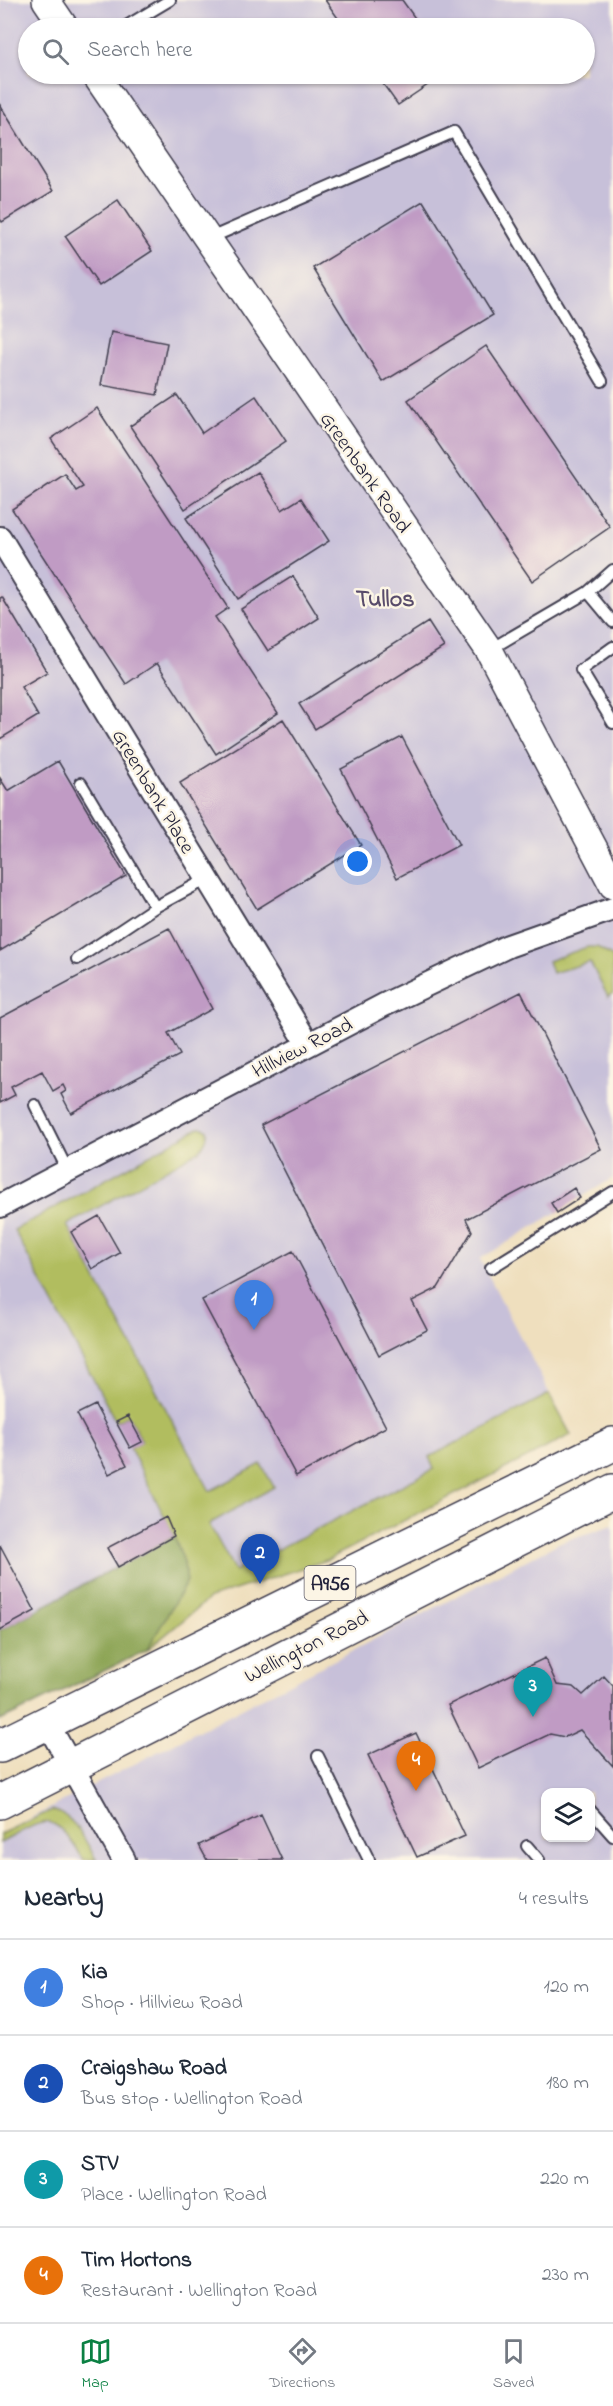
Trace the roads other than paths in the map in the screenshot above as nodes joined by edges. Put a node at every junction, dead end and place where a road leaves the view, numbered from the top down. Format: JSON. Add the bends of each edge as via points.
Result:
{"nodes":[{"id":1,"x":46,"y":0,"type":"edge"},
{"id":2,"x":170,"y":0,"type":"edge"},
{"id":3,"x":58,"y":18,"type":"edge"},
{"id":4,"x":140,"y":18,"type":"edge"},
{"id":5,"x":102,"y":84,"type":"edge"},
{"id":6,"x":207,"y":239,"type":"junction"},
{"id":7,"x":602,"y":381,"type":"dead end"},
{"id":8,"x":0,"y":538,"type":"edge"},
{"id":9,"x":613,"y":570,"type":"edge"},
{"id":10,"x":588,"y":592,"type":"junction"},
{"id":11,"x":613,"y":622,"type":"edge"},
{"id":12,"x":613,"y":647,"type":"edge"},
{"id":13,"x":489,"y":650,"type":"junction"},
{"id":14,"x":613,"y":723,"type":"edge"},
{"id":15,"x":81,"y":783,"type":"dead end"},
{"id":16,"x":207,"y":879,"type":"junction"},
{"id":17,"x":613,"y":885,"type":"edge"},
{"id":18,"x":155,"y":907,"type":"junction"},
{"id":19,"x":613,"y":909,"type":"edge"},
{"id":20,"x":77,"y":959,"type":"dead end"},
{"id":21,"x":308,"y":1044,"type":"junction"},
{"id":22,"x":35,"y":1106,"type":"dead end"},
{"id":23,"x":67,"y":1169,"type":"junction"},
{"id":24,"x":613,"y":1192,"type":"edge"},
{"id":25,"x":0,"y":1206,"type":"edge"},
{"id":26,"x":491,"y":1268,"type":"dead end"},
{"id":27,"x":613,"y":1444,"type":"edge"},
{"id":28,"x":613,"y":1491,"type":"edge"},
{"id":29,"x":46,"y":1721,"type":"junction"},
{"id":30,"x":0,"y":1746,"type":"edge"},
{"id":31,"x":318,"y":1756,"type":"dead end"},
{"id":32,"x":71,"y":1766,"type":"junction"},
{"id":33,"x":0,"y":1802,"type":"edge"},
{"id":34,"x":595,"y":1815,"type":"edge"},
{"id":35,"x":613,"y":1836,"type":"edge"},
{"id":36,"x":527,"y":1846,"type":"dead end"},
{"id":37,"x":124,"y":1860,"type":"edge"},
{"id":38,"x":369,"y":1860,"type":"edge"},
{"id":39,"x":539,"y":1860,"type":"edge"}],
"edges":[{"from":1,"to":3,"type":"street"},
{"from":2,"to":4,"type":"lane"},
{"from":5,"to":6,"type":"street","name":"Greenbank Road"},
{"from":6,"to":7,"type":"lane","via":[[454,132]]},
{"from":6,"to":13,"type":"street","name":"Greenbank Road"},
{"from":8,"to":16,"type":"street","name":"Greenbank Place"},
{"from":9,"to":10,"type":"lane"},
{"from":10,"to":11,"type":"lane"},
{"from":10,"to":13,"type":"lane"},
{"from":12,"to":14,"type":"lane","via":[[581,670]]},
{"from":13,"to":17,"type":"street","name":"Greenbank Road"},
{"from":15,"to":18,"type":"lane"},
{"from":16,"to":18,"type":"lane"},
{"from":16,"to":21,"type":"street","name":"Greenbank Place"},
{"from":18,"to":20,"type":"lane"},
{"from":19,"to":21,"type":"street","name":"Hillview Road","via":[[508,946]]},
{"from":21,"to":23,"type":"street","name":"Hillview Road"},
{"from":22,"to":23,"type":"lane"},
{"from":23,"to":25,"type":"street","name":"Hillview Road"},
{"from":24,"to":26,"type":"lane"},
{"from":27,"to":29,"type":"main road","number":"A956"},
{"from":28,"to":32,"type":"main road","name":"Wellington Road","number":"A956"},
{"from":29,"to":30,"type":"main road","number":"A956"},
{"from":29,"to":32,"type":"street"},
{"from":31,"to":38,"type":"lane"},
{"from":32,"to":33,"type":"main road","name":"Wellington Road","number":"A956"},
{"from":32,"to":37,"type":"street"},
{"from":34,"to":35,"type":"lane"},
{"from":36,"to":39,"type":"lane"}]}
